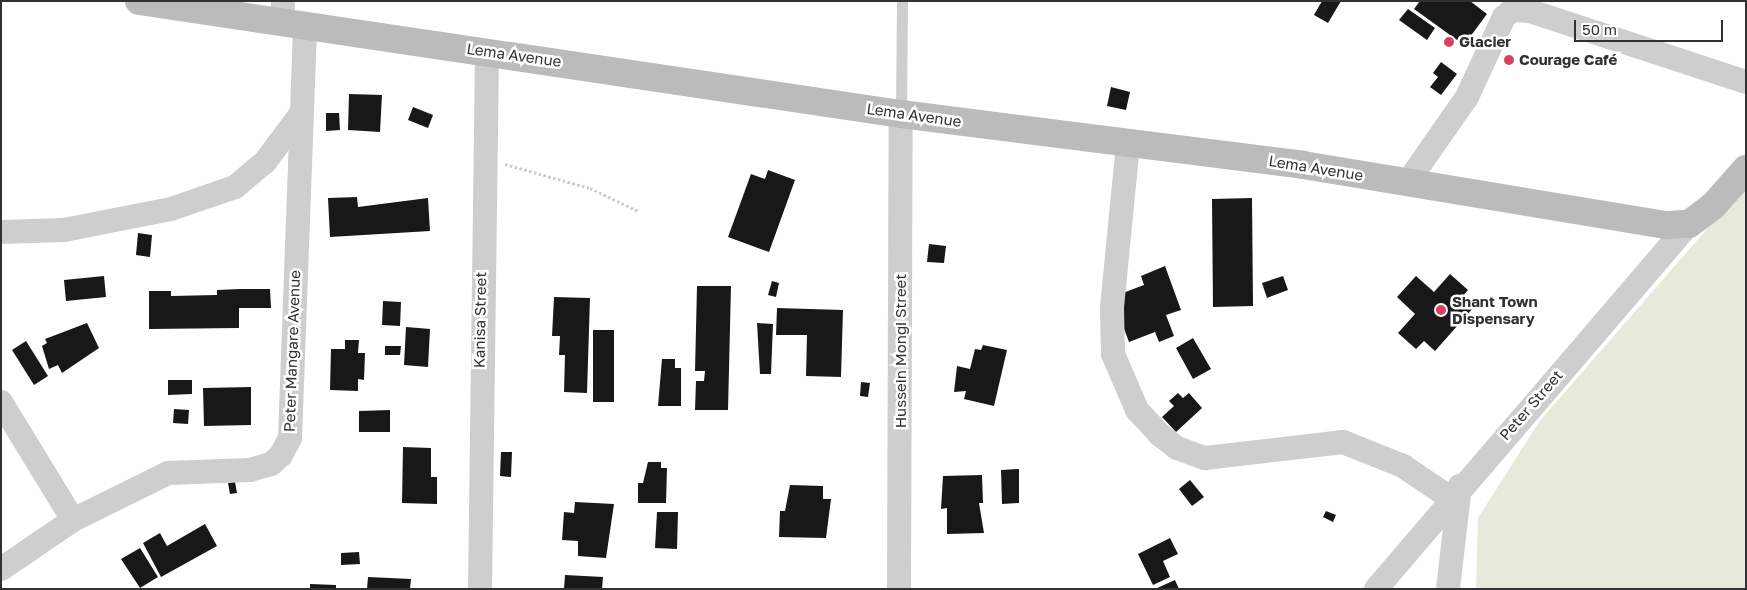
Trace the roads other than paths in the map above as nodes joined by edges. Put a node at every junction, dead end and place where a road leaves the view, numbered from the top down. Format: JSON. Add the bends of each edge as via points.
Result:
{"nodes":[{"id":1,"x":139,"y":1,"type":"edge"},
{"id":2,"x":902,"y":1,"type":"edge"},
{"id":3,"x":290,"y":15,"type":"edge"},
{"id":4,"x":487,"y":52,"type":"junction"},
{"id":5,"x":1746,"y":82,"type":"edge"},
{"id":6,"x":901,"y":114,"type":"junction"},
{"id":7,"x":300,"y":115,"type":"junction"},
{"id":8,"x":1128,"y":144,"type":"junction"},
{"id":9,"x":1746,"y":168,"type":"edge"},
{"id":10,"x":1407,"y":183,"type":"junction"},
{"id":11,"x":1689,"y":224,"type":"junction"},
{"id":12,"x":1,"y":232,"type":"edge"},
{"id":13,"x":1,"y":402,"type":"edge"},
{"id":14,"x":1455,"y":492,"type":"junction"},
{"id":15,"x":73,"y":520,"type":"junction"},
{"id":16,"x":1,"y":570,"type":"edge"},
{"id":17,"x":480,"y":589,"type":"edge"},
{"id":18,"x":899,"y":589,"type":"edge"},
{"id":19,"x":1376,"y":589,"type":"edge"},
{"id":20,"x":1448,"y":589,"type":"edge"}],
"edges":[{"from":1,"to":3,"type":"main road","name":"Lema Avenue"},
{"from":2,"to":6,"type":"lane"},
{"from":3,"to":4,"type":"main road","name":"Lema Avenue"},
{"from":3,"to":7,"type":"street","name":"Peter Mangare Avenue"},
{"from":4,"to":6,"type":"main road","name":"Lema Avenue"},
{"from":4,"to":17,"type":"street","name":"Kanisa Street","via":[[483,158]]},
{"from":5,"to":10,"type":"street","via":[[1530,11],[1512,10],[1504,17],[1467,97]]},
{"from":6,"to":8,"type":"main road","name":"Lema Avenue"},
{"from":6,"to":18,"type":"street","name":"Hussein Mongi Street"},
{"from":7,"to":12,"type":"street","via":[[265,162],[235,187],[171,208],[64,230]]},
{"from":7,"to":15,"type":"street","name":"Peter Mangare Avenue","via":[[290,430],[281,455],[271,464],[250,470],[168,474]]},
{"from":8,"to":10,"type":"main road","name":"Lema Avenue"},
{"from":8,"to":14,"type":"street","via":[[1112,307],[1113,354],[1138,410],[1159,434],[1177,448],[1205,458],[1343,442],[1403,466]]},
{"from":9,"to":11,"type":"main road","via":[[1713,206]]},
{"from":10,"to":11,"type":"main road","name":"Lema Avenue","via":[[1636,221]]},
{"from":11,"to":14,"type":"street","name":"Peter Street"},
{"from":13,"to":15,"type":"street"},
{"from":14,"to":19,"type":"street","name":"Peter Street"},
{"from":14,"to":20,"type":"street"},
{"from":15,"to":16,"type":"street","name":"Peter Mangare Avenue"}]}
